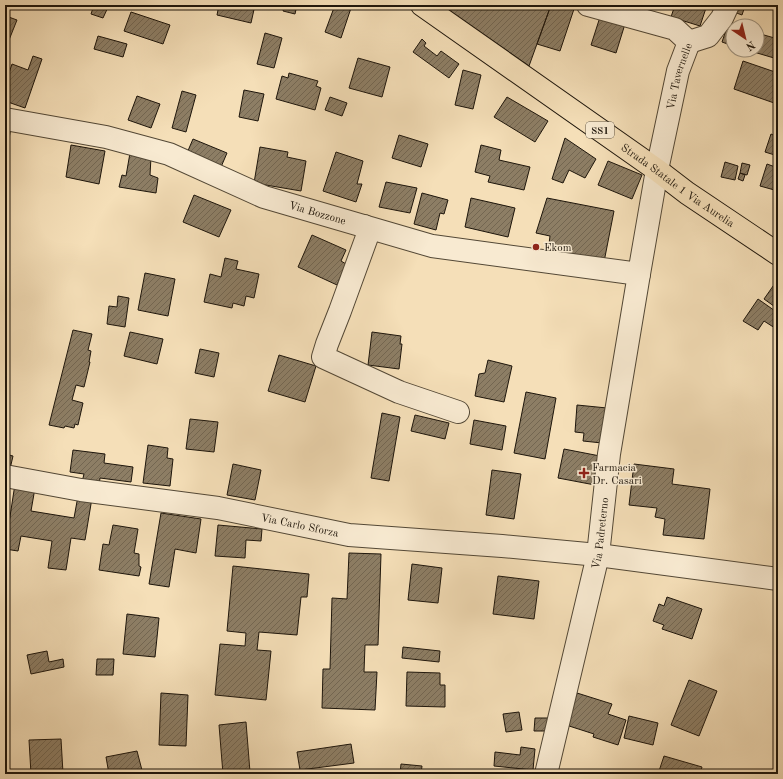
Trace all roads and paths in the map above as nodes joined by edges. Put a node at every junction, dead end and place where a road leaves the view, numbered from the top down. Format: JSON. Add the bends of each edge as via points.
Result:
{"nodes":[{"id":1,"x":422,"y":5,"type":"edge"},
{"id":2,"x":588,"y":5,"type":"edge"},
{"id":3,"x":728,"y":5,"type":"edge"},
{"id":4,"x":689,"y":42,"type":"junction"},
{"id":5,"x":5,"y":119,"type":"edge"},
{"id":6,"x":657,"y":170,"type":"junction"},
{"id":7,"x":364,"y":226,"type":"junction"},
{"id":8,"x":778,"y":254,"type":"edge"},
{"id":9,"x":638,"y":274,"type":"junction"},
{"id":10,"x":458,"y":412,"type":"dead end"},
{"id":11,"x":5,"y":476,"type":"edge"},
{"id":12,"x":598,"y":555,"type":"junction"},
{"id":13,"x":778,"y":579,"type":"edge"},
{"id":14,"x":546,"y":774,"type":"edge"}],
"edges":[{"from":1,"to":6,"type":"main road","name":"Strada Statale 1 Via Aurelia","number":"SS1"},
{"from":2,"to":4,"type":"street","name":"Via Tavernelle","via":[[675,29]]},
{"from":3,"to":4,"type":"street","via":[[722,18],[708,36]]},
{"from":4,"to":6,"type":"street","name":"Via Tavernelle","via":[[678,71]]},
{"from":5,"to":7,"type":"street","name":"Via Bozzone","via":[[106,137],[169,154],[264,197]]},
{"from":6,"to":8,"type":"main road","name":"Strada Statale 1 Via Aurelia","number":"SS1"},
{"from":6,"to":9,"type":"street","name":"Via Padreterno"},
{"from":7,"to":9,"type":"street","name":"Via Bozzone","via":[[432,246]]},
{"from":7,"to":10,"type":"street","via":[[368,234],[323,357],[399,392]]},
{"from":9,"to":12,"type":"street","name":"Via Padreterno","via":[[608,454]]},
{"from":11,"to":12,"type":"street","name":"Via Carlo Sforza","via":[[80,490],[218,508],[349,535]]},
{"from":12,"to":13,"type":"street","name":"Via Carlo Sforza"},
{"from":12,"to":14,"type":"street","name":"Via Padreterno"}]}
